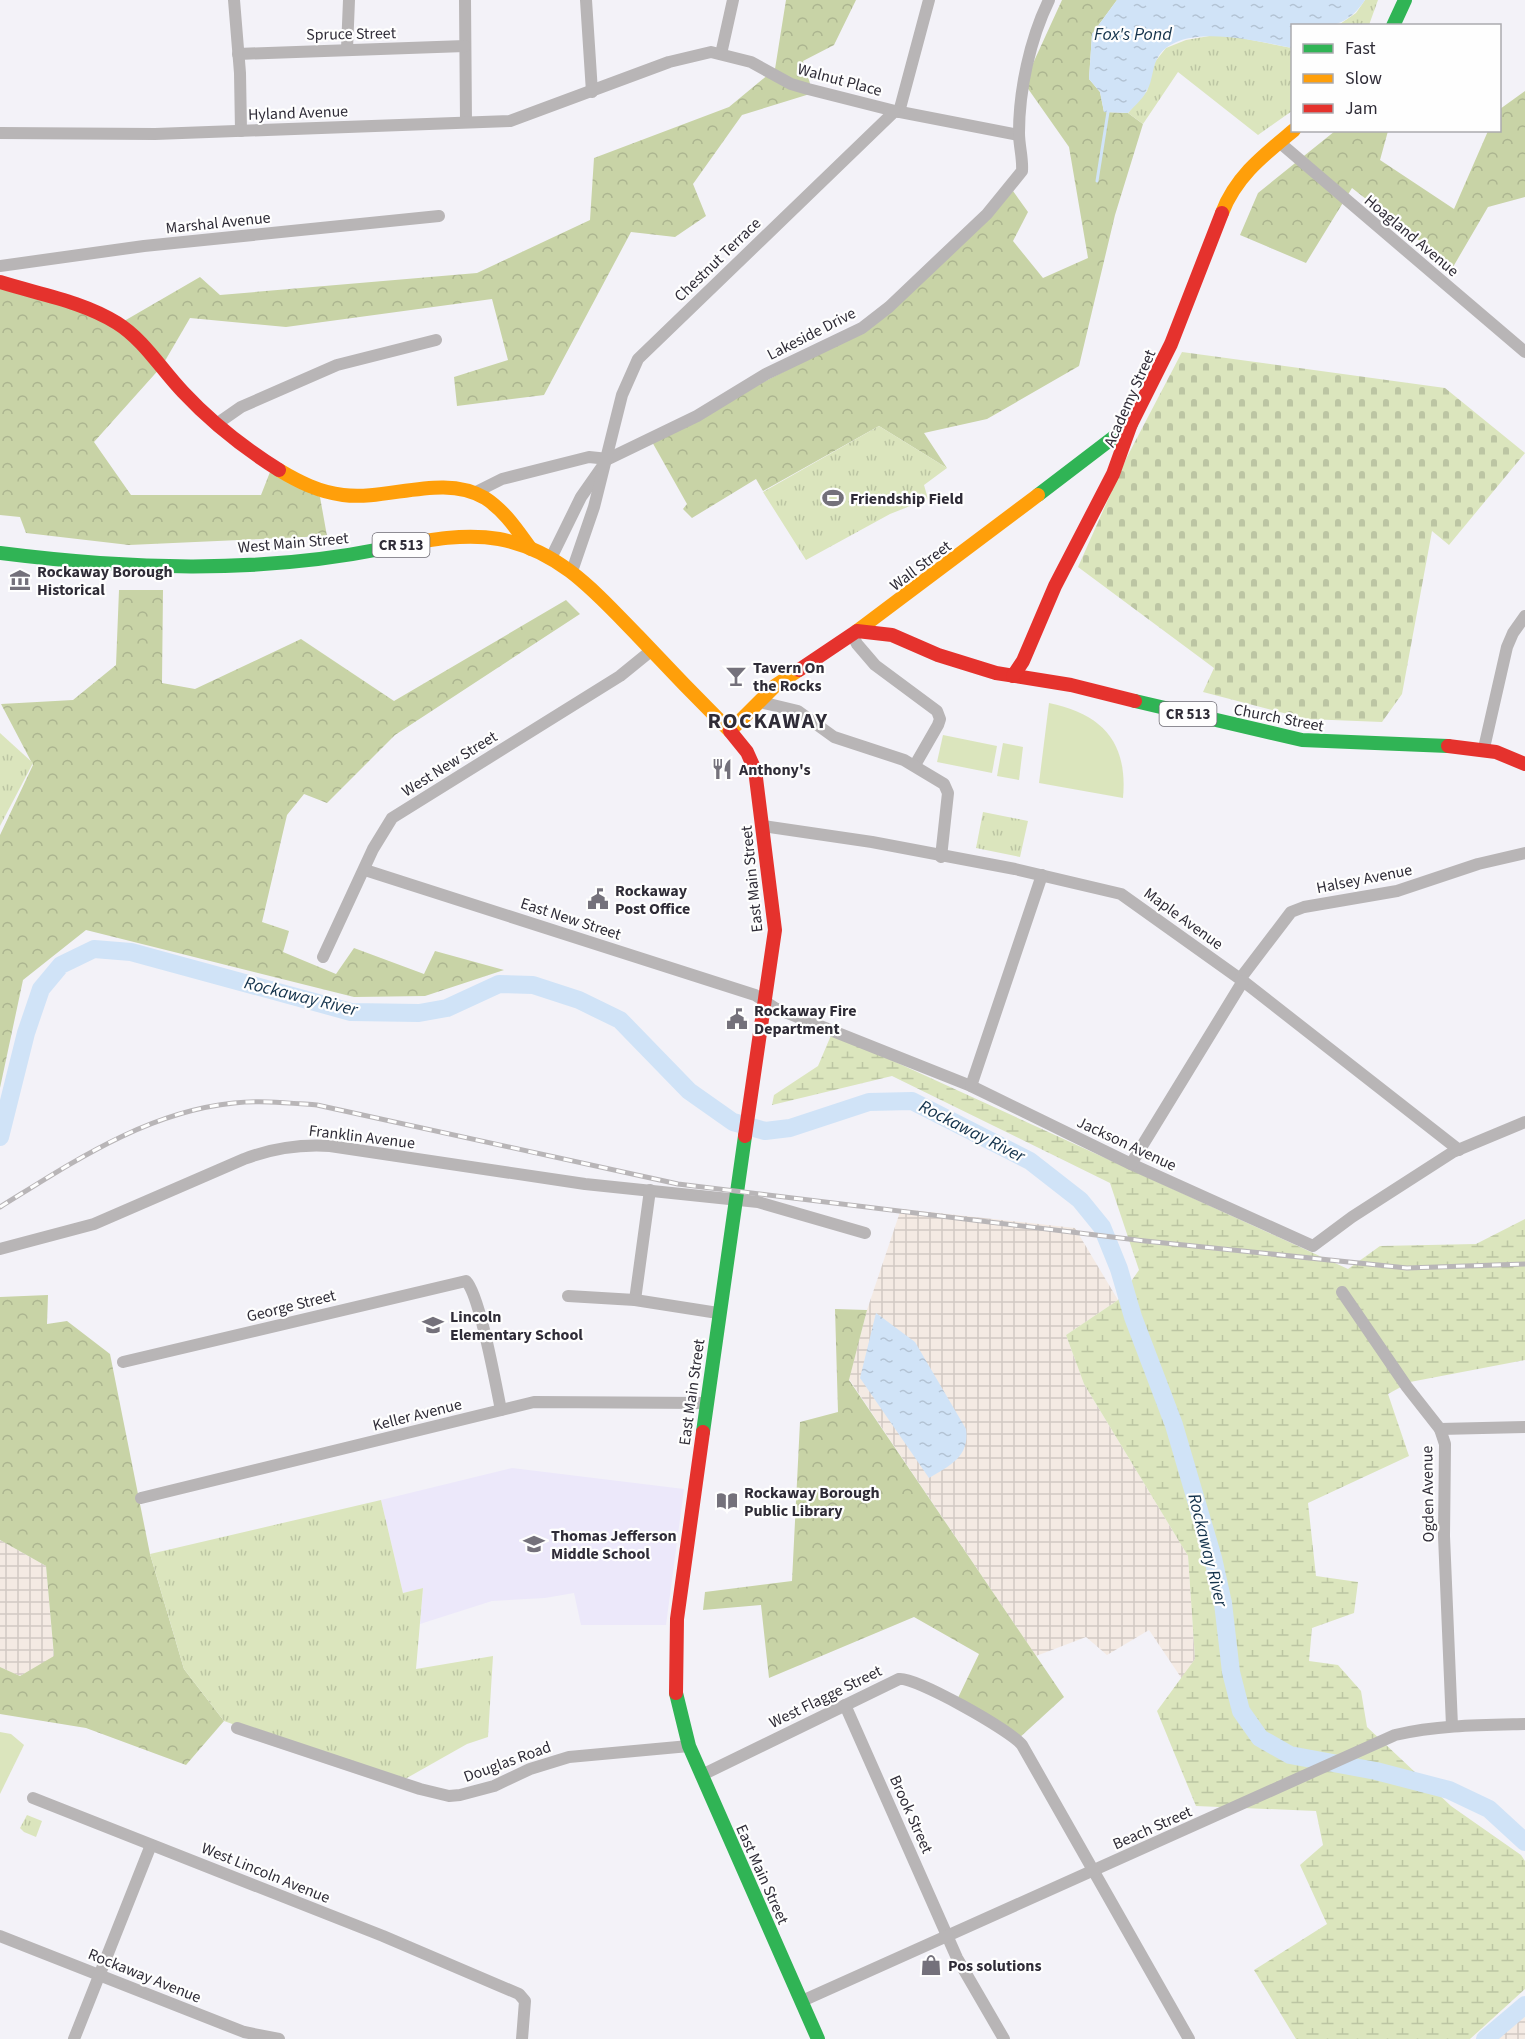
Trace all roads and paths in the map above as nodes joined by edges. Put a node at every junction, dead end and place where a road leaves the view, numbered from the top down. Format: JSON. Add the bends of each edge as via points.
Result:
{"nodes":[{"id":1,"x":234,"y":0,"type":"edge"},
{"id":2,"x":349,"y":0,"type":"edge"},
{"id":3,"x":465,"y":0,"type":"edge"},
{"id":4,"x":586,"y":0,"type":"edge"},
{"id":5,"x":733,"y":0,"type":"edge"},
{"id":6,"x":929,"y":0,"type":"edge"},
{"id":7,"x":1049,"y":0,"type":"edge"},
{"id":8,"x":1405,"y":0,"type":"edge"},
{"id":9,"x":1394,"y":24,"type":"edge"},
{"id":10,"x":465,"y":46,"type":"junction"},
{"id":11,"x":347,"y":49,"type":"junction"},
{"id":12,"x":238,"y":54,"type":"junction"},
{"id":13,"x":721,"y":54,"type":"junction"},
{"id":14,"x":592,"y":92,"type":"junction"},
{"id":15,"x":897,"y":112,"type":"junction"},
{"id":16,"x":466,"y":122,"type":"junction"},
{"id":17,"x":241,"y":131,"type":"junction"},
{"id":18,"x":1292,"y":132,"type":"edge"},
{"id":19,"x":0,"y":133,"type":"edge"},
{"id":20,"x":1019,"y":135,"type":"junction"},
{"id":21,"x":1279,"y":142,"type":"junction"},
{"id":22,"x":439,"y":216,"type":"dead end"},
{"id":23,"x":0,"y":266,"type":"edge"},
{"id":24,"x":0,"y":282,"type":"edge"},
{"id":25,"x":436,"y":340,"type":"dead end"},
{"id":26,"x":1525,"y":352,"type":"edge"},
{"id":27,"x":218,"y":423,"type":"junction"},
{"id":28,"x":1131,"y":424,"type":"junction"},
{"id":29,"x":1090,"y":456,"type":"junction"},
{"id":30,"x":608,"y":459,"type":"junction"},
{"id":31,"x":1115,"y":469,"type":"junction"},
{"id":32,"x":476,"y":492,"type":"junction"},
{"id":33,"x":531,"y":549,"type":"junction"},
{"id":34,"x":0,"y":553,"type":"edge"},
{"id":35,"x":551,"y":558,"type":"junction"},
{"id":36,"x":572,"y":571,"type":"junction"},
{"id":37,"x":884,"y":613,"type":"junction"},
{"id":38,"x":1525,"y":616,"type":"edge"},
{"id":39,"x":854,"y":632,"type":"junction"},
{"id":40,"x":892,"y":634,"type":"junction"},
{"id":41,"x":652,"y":650,"type":"junction"},
{"id":42,"x":1014,"y":676,"type":"junction"},
{"id":43,"x":760,"y":702,"type":"junction"},
{"id":44,"x":730,"y":731,"type":"junction"},
{"id":45,"x":1484,"y":748,"type":"junction"},
{"id":46,"x":1525,"y":764,"type":"edge"},
{"id":47,"x":915,"y":765,"type":"junction"},
{"id":48,"x":763,"y":826,"type":"junction"},
{"id":49,"x":1525,"y":853,"type":"edge"},
{"id":50,"x":941,"y":857,"type":"junction"},
{"id":51,"x":365,"y":870,"type":"junction"},
{"id":52,"x":1042,"y":875,"type":"junction"},
{"id":53,"x":323,"y":957,"type":"dead end"},
{"id":54,"x":1241,"y":980,"type":"junction"},
{"id":55,"x":765,"y":1001,"type":"junction"},
{"id":56,"x":971,"y":1086,"type":"junction"},
{"id":57,"x":1525,"y":1122,"type":"edge"},
{"id":58,"x":1459,"y":1150,"type":"junction"},
{"id":59,"x":1131,"y":1164,"type":"junction"},
{"id":60,"x":650,"y":1190,"type":"junction"},
{"id":61,"x":736,"y":1199,"type":"junction"},
{"id":62,"x":865,"y":1233,"type":"dead end"},
{"id":63,"x":0,"y":1249,"type":"edge"},
{"id":64,"x":1342,"y":1292,"type":"dead end"},
{"id":65,"x":568,"y":1296,"type":"dead end"},
{"id":66,"x":635,"y":1300,"type":"junction"},
{"id":67,"x":718,"y":1313,"type":"junction"},
{"id":68,"x":123,"y":1362,"type":"dead end"},
{"id":69,"x":706,"y":1403,"type":"junction"},
{"id":70,"x":501,"y":1410,"type":"junction"},
{"id":71,"x":1525,"y":1427,"type":"edge"},
{"id":72,"x":1440,"y":1429,"type":"junction"},
{"id":73,"x":141,"y":1498,"type":"dead end"},
{"id":74,"x":845,"y":1705,"type":"junction"},
{"id":75,"x":1525,"y":1724,"type":"edge"},
{"id":76,"x":1452,"y":1726,"type":"junction"},
{"id":77,"x":237,"y":1728,"type":"dead end"},
{"id":78,"x":689,"y":1746,"type":"junction"},
{"id":79,"x":702,"y":1775,"type":"junction"},
{"id":80,"x":33,"y":1798,"type":"dead end"},
{"id":81,"x":151,"y":1845,"type":"junction"},
{"id":82,"x":1094,"y":1871,"type":"junction"},
{"id":83,"x":0,"y":1936,"type":"edge"},
{"id":84,"x":947,"y":1936,"type":"junction"},
{"id":85,"x":101,"y":1976,"type":"junction"},
{"id":86,"x":802,"y":2001,"type":"junction"},
{"id":87,"x":74,"y":2039,"type":"edge"},
{"id":88,"x":279,"y":2039,"type":"edge"},
{"id":89,"x":522,"y":2039,"type":"edge"},
{"id":90,"x":819,"y":2039,"type":"edge"},
{"id":91,"x":1004,"y":2039,"type":"edge"},
{"id":92,"x":1190,"y":2039,"type":"edge"}],
"edges":[{"from":1,"to":12,"type":"street"},
{"from":2,"to":11,"type":"street"},
{"from":3,"to":10,"type":"street"},
{"from":4,"to":14,"type":"street"},
{"from":5,"to":13,"type":"street"},
{"from":6,"to":15,"type":"street"},
{"from":7,"to":20,"type":"street","name":"Lakeside Drive","via":[[1027,70]]},
{"from":8,"to":9,"type":"street"},
{"from":10,"to":11,"type":"street","name":"Spruce Street"},
{"from":10,"to":16,"type":"street"},
{"from":11,"to":12,"type":"street","name":"Spruce Street"},
{"from":12,"to":17,"type":"street"},
{"from":13,"to":14,"type":"street","name":"Walnut Place","via":[[692,55]]},
{"from":13,"to":15,"type":"street","name":"Walnut Place","via":[[752,62],[799,87]]},
{"from":14,"to":16,"type":"street","name":"Hyland Avenue","via":[[510,121]]},
{"from":15,"to":20,"type":"street","name":"Walnut Place"},
{"from":15,"to":30,"type":"street","name":"Chestnut Terrace","via":[[638,359],[622,395]]},
{"from":16,"to":17,"type":"street","name":"Hyland Avenue"},
{"from":17,"to":19,"type":"street","name":"Hyland Avenue"},
{"from":18,"to":21,"type":"street","name":"Academy Street"},
{"from":20,"to":30,"type":"street","name":"Lakeside Drive","via":[[1022,171],[1008,191],[889,308],[862,328],[766,374],[697,416]]},
{"from":21,"to":26,"type":"street","name":"Hoagland Avenue"},
{"from":21,"to":28,"type":"street","name":"Academy Street","via":[[1246,171],[1230,192],[1171,344]]},
{"from":22,"to":23,"type":"street","name":"Marshal Avenue","via":[[144,246]]},
{"from":24,"to":27,"type":"street","via":[[116,321],[138,340],[193,403]]},
{"from":25,"to":27,"type":"street","via":[[337,365],[241,407]]},
{"from":27,"to":32,"type":"street","via":[[277,470],[315,490],[349,495],[435,489]]},
{"from":28,"to":29,"type":"street","name":"Wall Street"},
{"from":28,"to":31,"type":"street","name":"Academy Street"},
{"from":29,"to":31,"type":"street"},
{"from":29,"to":37,"type":"street","name":"Wall Street"},
{"from":30,"to":32,"type":"street","name":"Lakeside Drive","via":[[589,457],[502,479]]},
{"from":30,"to":35,"type":"street","name":"Chestnut Terrace","via":[[581,497]]},
{"from":30,"to":36,"type":"street","name":"Chestnut Terrace"},
{"from":31,"to":42,"type":"street","name":"Academy Street"},
{"from":32,"to":33,"type":"street","via":[[504,512],[521,530]]},
{"from":33,"to":34,"type":"street","name":"West Main Street","number":"CR 513","via":[[486,537],[447,536],[342,556],[152,568]]},
{"from":33,"to":35,"type":"street","name":"West Main Street","number":"CR 513"},
{"from":35,"to":36,"type":"street","name":"West Main Street","number":"CR 513"},
{"from":36,"to":41,"type":"street","name":"West Main Street","number":"CR 513"},
{"from":37,"to":39,"type":"street","name":"Wall Street"},
{"from":37,"to":40,"type":"street"},
{"from":38,"to":45,"type":"street","via":[[1507,647]]},
{"from":39,"to":40,"type":"street","name":"Church Street","number":"CR 513"},
{"from":39,"to":43,"type":"street","name":"Wall Street","via":[[802,665]]},
{"from":39,"to":47,"type":"street","via":[[857,644],[875,665],[937,711],[938,725]]},
{"from":40,"to":42,"type":"street","name":"Church Street","number":"CR 513","via":[[957,661]]},
{"from":41,"to":44,"type":"street","name":"West Main Street","number":"CR 513"},
{"from":41,"to":51,"type":"street","name":"West New Street","via":[[620,676],[392,818]]},
{"from":42,"to":45,"type":"street","name":"Church Street","number":"CR 513","via":[[1071,685],[1312,742]]},
{"from":43,"to":44,"type":"street","name":"Wall Street"},
{"from":43,"to":47,"type":"street","via":[[798,711],[834,737]]},
{"from":44,"to":48,"type":"street","name":"East Main Street","via":[[752,760]]},
{"from":45,"to":46,"type":"street","name":"Church Street","number":"CR 513"},
{"from":47,"to":50,"type":"street","via":[[948,787]]},
{"from":48,"to":50,"type":"street","name":"Maple Avenue"},
{"from":48,"to":55,"type":"street","name":"East Main Street","via":[[775,930]]},
{"from":49,"to":54,"type":"street","name":"Halsey Avenue","via":[[1397,891],[1291,912]]},
{"from":50,"to":52,"type":"street","name":"Maple Avenue"},
{"from":51,"to":53,"type":"street","name":"West New Street"},
{"from":51,"to":55,"type":"street","name":"East New Street","via":[[562,931]]},
{"from":52,"to":54,"type":"street","name":"Maple Avenue","via":[[1121,894]]},
{"from":52,"to":56,"type":"street"},
{"from":54,"to":58,"type":"street","name":"Maple Avenue"},
{"from":54,"to":59,"type":"street","name":"Halsey Avenue"},
{"from":55,"to":56,"type":"street","name":"Jackson Avenue"},
{"from":55,"to":61,"type":"street","name":"East Main Street"},
{"from":56,"to":59,"type":"street","name":"Jackson Avenue"},
{"from":57,"to":58,"type":"street"},
{"from":58,"to":59,"type":"street","name":"Jackson Avenue","via":[[1313,1246]]},
{"from":60,"to":61,"type":"street","name":"Franklin Avenue"},
{"from":60,"to":63,"type":"street","name":"Franklin Avenue","via":[[330,1146],[298,1145],[244,1159],[77,1230]]},
{"from":60,"to":66,"type":"street"},
{"from":61,"to":62,"type":"street","name":"Franklin Avenue"},
{"from":61,"to":67,"type":"street","name":"East Main Street"},
{"from":64,"to":72,"type":"street","name":"Ogden Avenue"},
{"from":65,"to":66,"type":"street"},
{"from":66,"to":67,"type":"street"},
{"from":67,"to":69,"type":"street","name":"East Main Street"},
{"from":68,"to":70,"type":"street","name":"George Street","via":[[466,1281],[471,1287]]},
{"from":69,"to":70,"type":"street","name":"Keller Avenue","via":[[534,1402]]},
{"from":69,"to":78,"type":"street","name":"East Main Street","via":[[674,1660],[674,1698]]},
{"from":70,"to":73,"type":"street","name":"Keller Avenue"},
{"from":71,"to":72,"type":"street"},
{"from":72,"to":76,"type":"street","name":"Ogden Avenue","via":[[1445,1444],[1444,1536]]},
{"from":74,"to":79,"type":"street","name":"West Flagge Street"},
{"from":74,"to":82,"type":"street","name":"West Flagge Street","via":[[907,1678],[1012,1734]]},
{"from":74,"to":84,"type":"street","name":"Brook Street"},
{"from":75,"to":76,"type":"street","name":"Beach Street"},
{"from":76,"to":82,"type":"street","name":"Beach Street","via":[[1395,1735]]},
{"from":77,"to":78,"type":"street","name":"Douglas Road","via":[[420,1790],[449,1796],[478,1791],[569,1757]]},
{"from":78,"to":79,"type":"street","name":"East Main Street"},
{"from":79,"to":86,"type":"street","name":"East Main Street"},
{"from":80,"to":81,"type":"street","name":"West Lincoln Avenue"},
{"from":81,"to":85,"type":"street"},
{"from":81,"to":89,"type":"street","name":"West Lincoln Avenue","via":[[519,1994],[523,1999]]},
{"from":82,"to":84,"type":"street","name":"Beach Street"},
{"from":82,"to":92,"type":"street"},
{"from":83,"to":85,"type":"street","name":"Rockaway Avenue"},
{"from":84,"to":86,"type":"street","name":"Beach Street"},
{"from":84,"to":91,"type":"street","name":"Brook Street"},
{"from":85,"to":87,"type":"street"},
{"from":85,"to":88,"type":"street","name":"Rockaway Avenue","via":[[244,2032]]},
{"from":86,"to":90,"type":"street","name":"East Main Street"}]}
